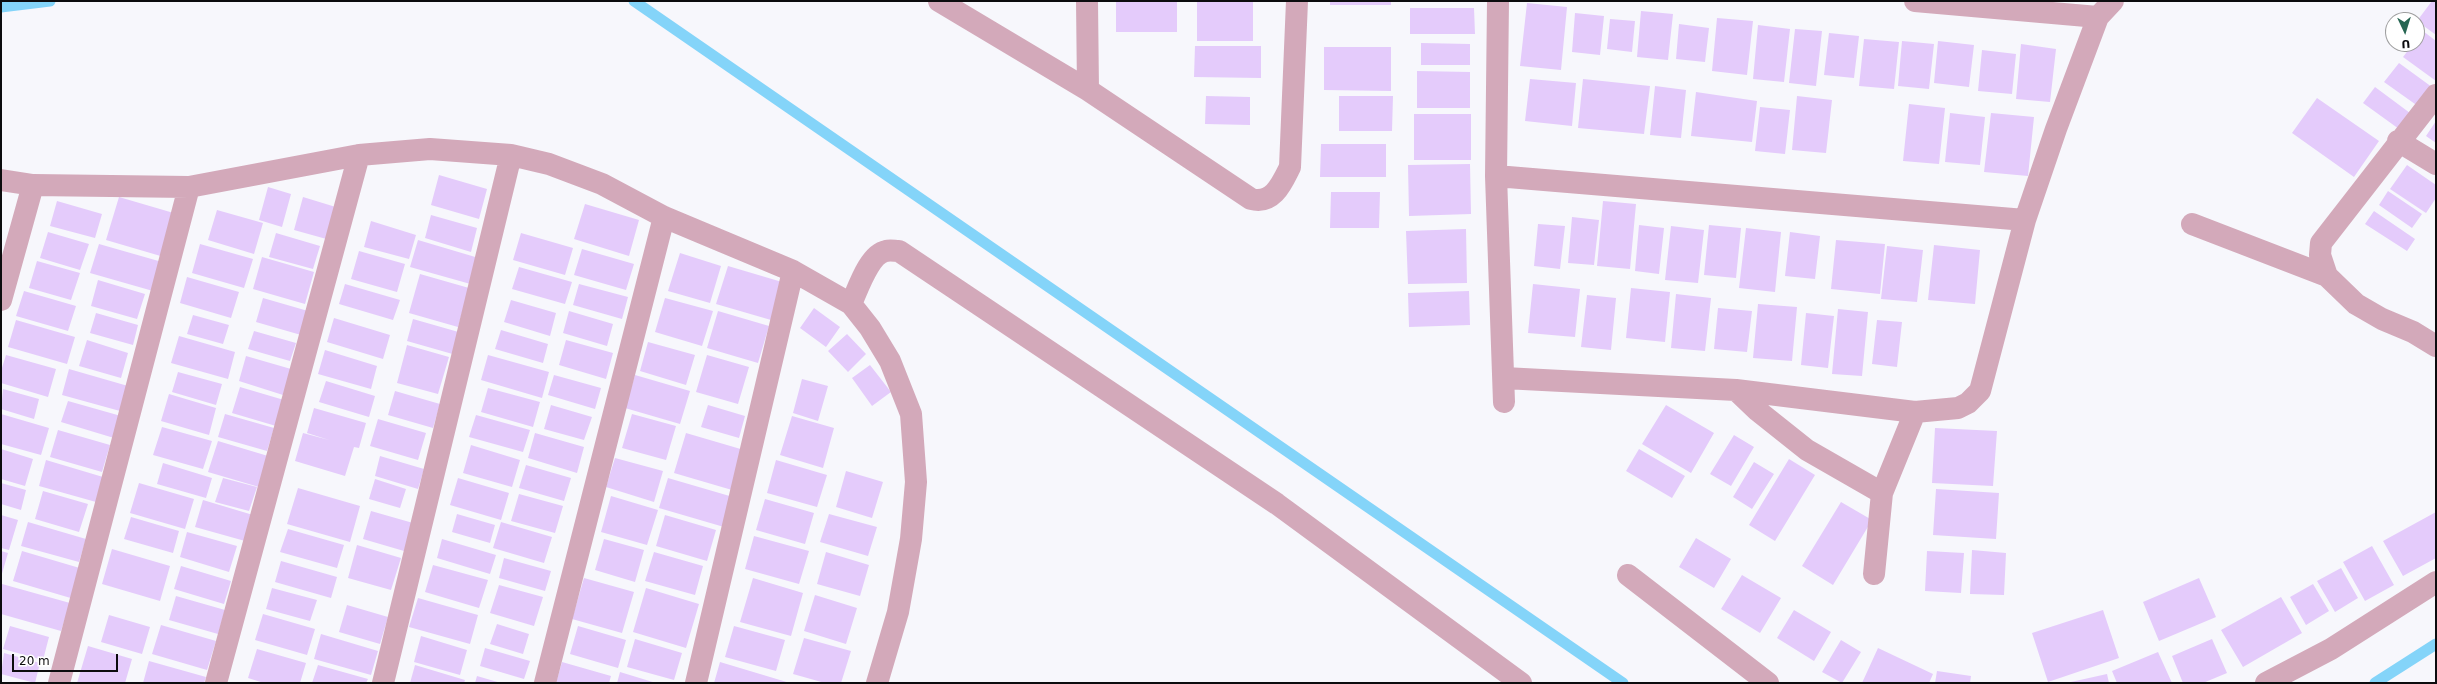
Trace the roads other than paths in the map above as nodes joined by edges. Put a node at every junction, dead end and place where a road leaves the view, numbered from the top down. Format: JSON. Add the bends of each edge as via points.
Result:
{"nodes":[{"id":1,"x":939,"y":1,"type":"edge"},
{"id":2,"x":1087,"y":1,"type":"edge"},
{"id":3,"x":1297,"y":1,"type":"edge"},
{"id":4,"x":1498,"y":1,"type":"edge"},
{"id":5,"x":1915,"y":1,"type":"edge"},
{"id":6,"x":2113,"y":1,"type":"edge"},
{"id":7,"x":2098,"y":17,"type":"junction"},
{"id":8,"x":1088,"y":90,"type":"junction"},
{"id":9,"x":2436,"y":95,"type":"edge"},
{"id":10,"x":2398,"y":141,"type":"junction"},
{"id":11,"x":359,"y":155,"type":"junction"},
{"id":12,"x":511,"y":155,"type":"junction"},
{"id":13,"x":2436,"y":164,"type":"edge"},
{"id":14,"x":1496,"y":176,"type":"junction"},
{"id":15,"x":1,"y":180,"type":"edge"},
{"id":16,"x":33,"y":185,"type":"junction"},
{"id":17,"x":189,"y":187,"type":"junction"},
{"id":18,"x":664,"y":217,"type":"junction"},
{"id":19,"x":2025,"y":220,"type":"junction"},
{"id":20,"x":2192,"y":224,"type":"dead end"},
{"id":21,"x":793,"y":271,"type":"junction"},
{"id":22,"x":2327,"y":276,"type":"junction"},
{"id":23,"x":1,"y":300,"type":"edge"},
{"id":24,"x":851,"y":304,"type":"junction"},
{"id":25,"x":2436,"y":346,"type":"edge"},
{"id":26,"x":1504,"y":378,"type":"junction"},
{"id":27,"x":1736,"y":390,"type":"junction"},
{"id":28,"x":1504,"y":402,"type":"dead end"},
{"id":29,"x":1915,"y":412,"type":"junction"},
{"id":30,"x":1882,"y":493,"type":"junction"},
{"id":31,"x":1874,"y":574,"type":"dead end"},
{"id":32,"x":1628,"y":576,"type":"dead end"},
{"id":33,"x":2436,"y":582,"type":"edge"},
{"id":34,"x":59,"y":683,"type":"edge"},
{"id":35,"x":216,"y":683,"type":"edge"},
{"id":36,"x":384,"y":683,"type":"edge"},
{"id":37,"x":545,"y":683,"type":"edge"},
{"id":38,"x":696,"y":683,"type":"edge"},
{"id":39,"x":877,"y":683,"type":"edge"},
{"id":40,"x":1521,"y":683,"type":"edge"},
{"id":41,"x":1768,"y":683,"type":"edge"},
{"id":42,"x":2266,"y":683,"type":"edge"}],
"edges":[{"from":1,"to":8,"type":"street"},
{"from":2,"to":8,"type":"street"},
{"from":3,"to":8,"type":"street","via":[[1290,167],[1271,197],[1258,200],[1251,198]]},
{"from":4,"to":14,"type":"street"},
{"from":5,"to":7,"type":"street"},
{"from":6,"to":7,"type":"street"},
{"from":7,"to":19,"type":"street"},
{"from":9,"to":10,"type":"street"},
{"from":10,"to":13,"type":"street"},
{"from":10,"to":22,"type":"street","via":[[2321,243],[2320,255]]},
{"from":11,"to":12,"type":"street","via":[[430,149]]},
{"from":11,"to":17,"type":"street"},
{"from":11,"to":35,"type":"street"},
{"from":12,"to":18,"type":"street","via":[[549,164],[602,184]]},
{"from":12,"to":36,"type":"street"},
{"from":14,"to":19,"type":"street"},
{"from":14,"to":26,"type":"street"},
{"from":15,"to":16,"type":"street"},
{"from":16,"to":17,"type":"street"},
{"from":16,"to":23,"type":"street"},
{"from":17,"to":34,"type":"street"},
{"from":18,"to":21,"type":"street"},
{"from":18,"to":37,"type":"street"},
{"from":19,"to":29,"type":"street","via":[[1980,391],[1968,403],[1958,408]]},
{"from":20,"to":22,"type":"street"},
{"from":21,"to":24,"type":"street"},
{"from":21,"to":38,"type":"street"},
{"from":22,"to":25,"type":"street","via":[[2356,304]]},
{"from":24,"to":39,"type":"street","via":[[870,328],[890,361],[911,414],[916,482],[911,539],[898,612]]},
{"from":24,"to":40,"type":"street","via":[[875,256],[885,250],[899,251],[1277,504]]},
{"from":26,"to":27,"type":"street"},
{"from":26,"to":28,"type":"street"},
{"from":27,"to":29,"type":"street"},
{"from":27,"to":30,"type":"street","via":[[1807,450]]},
{"from":29,"to":30,"type":"street"},
{"from":30,"to":31,"type":"street"},
{"from":32,"to":41,"type":"street"},
{"from":33,"to":42,"type":"street","via":[[2331,649]]}]}
